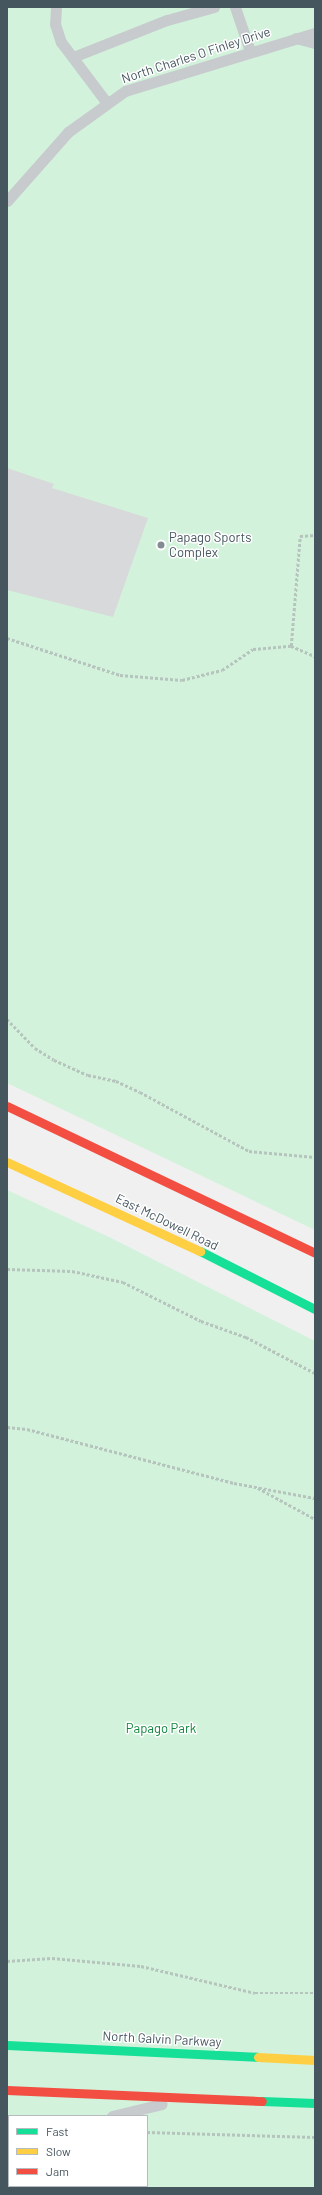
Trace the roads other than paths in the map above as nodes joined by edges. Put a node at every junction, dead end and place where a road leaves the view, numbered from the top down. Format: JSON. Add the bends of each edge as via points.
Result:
{"nodes":[{"id":1,"x":56,"y":7,"type":"edge"},
{"id":2,"x":214,"y":7,"type":"edge"},
{"id":3,"x":235,"y":7,"type":"edge"},
{"id":4,"x":315,"y":33,"type":"edge"},
{"id":5,"x":296,"y":38,"type":"junction"},
{"id":6,"x":315,"y":43,"type":"edge"},
{"id":7,"x":250,"y":51,"type":"junction"},
{"id":8,"x":73,"y":57,"type":"junction"},
{"id":9,"x":107,"y":103,"type":"junction"},
{"id":10,"x":7,"y":201,"type":"edge"},
{"id":11,"x":7,"y":1106,"type":"edge"},
{"id":12,"x":7,"y":1162,"type":"edge"},
{"id":13,"x":315,"y":1254,"type":"edge"},
{"id":14,"x":315,"y":1309,"type":"edge"},
{"id":15,"x":7,"y":2045,"type":"edge"},
{"id":16,"x":315,"y":2060,"type":"edge"},
{"id":17,"x":7,"y":2090,"type":"edge"},
{"id":18,"x":192,"y":2098,"type":"junction"},
{"id":19,"x":315,"y":2103,"type":"edge"},
{"id":20,"x":116,"y":2115,"type":"edge"}],
"edges":[{"from":1,"to":8,"type":"lane","via":[[55,24],[61,42]]},
{"from":2,"to":8,"type":"lane","via":[[167,20]]},
{"from":3,"to":7,"type":"lane"},
{"from":4,"to":5,"type":"lane","name":"North Charles O Finley Drive"},
{"from":5,"to":6,"type":"lane"},
{"from":5,"to":7,"type":"lane","name":"North Charles O Finley Drive"},
{"from":7,"to":9,"type":"lane","name":"North Charles O Finley Drive","via":[[125,91]]},
{"from":8,"to":9,"type":"lane"},
{"from":9,"to":10,"type":"lane","name":"North Charles O Finley Drive","via":[[68,132]]},
{"from":11,"to":13,"type":"main road"},
{"from":12,"to":14,"type":"main road","name":"East McDowell Road","via":[[156,1229]]},
{"from":15,"to":16,"type":"main road","name":"North Galvin Parkway"},
{"from":17,"to":18,"type":"main road"},
{"from":18,"to":19,"type":"main road"},
{"from":18,"to":20,"type":"lane"}]}
